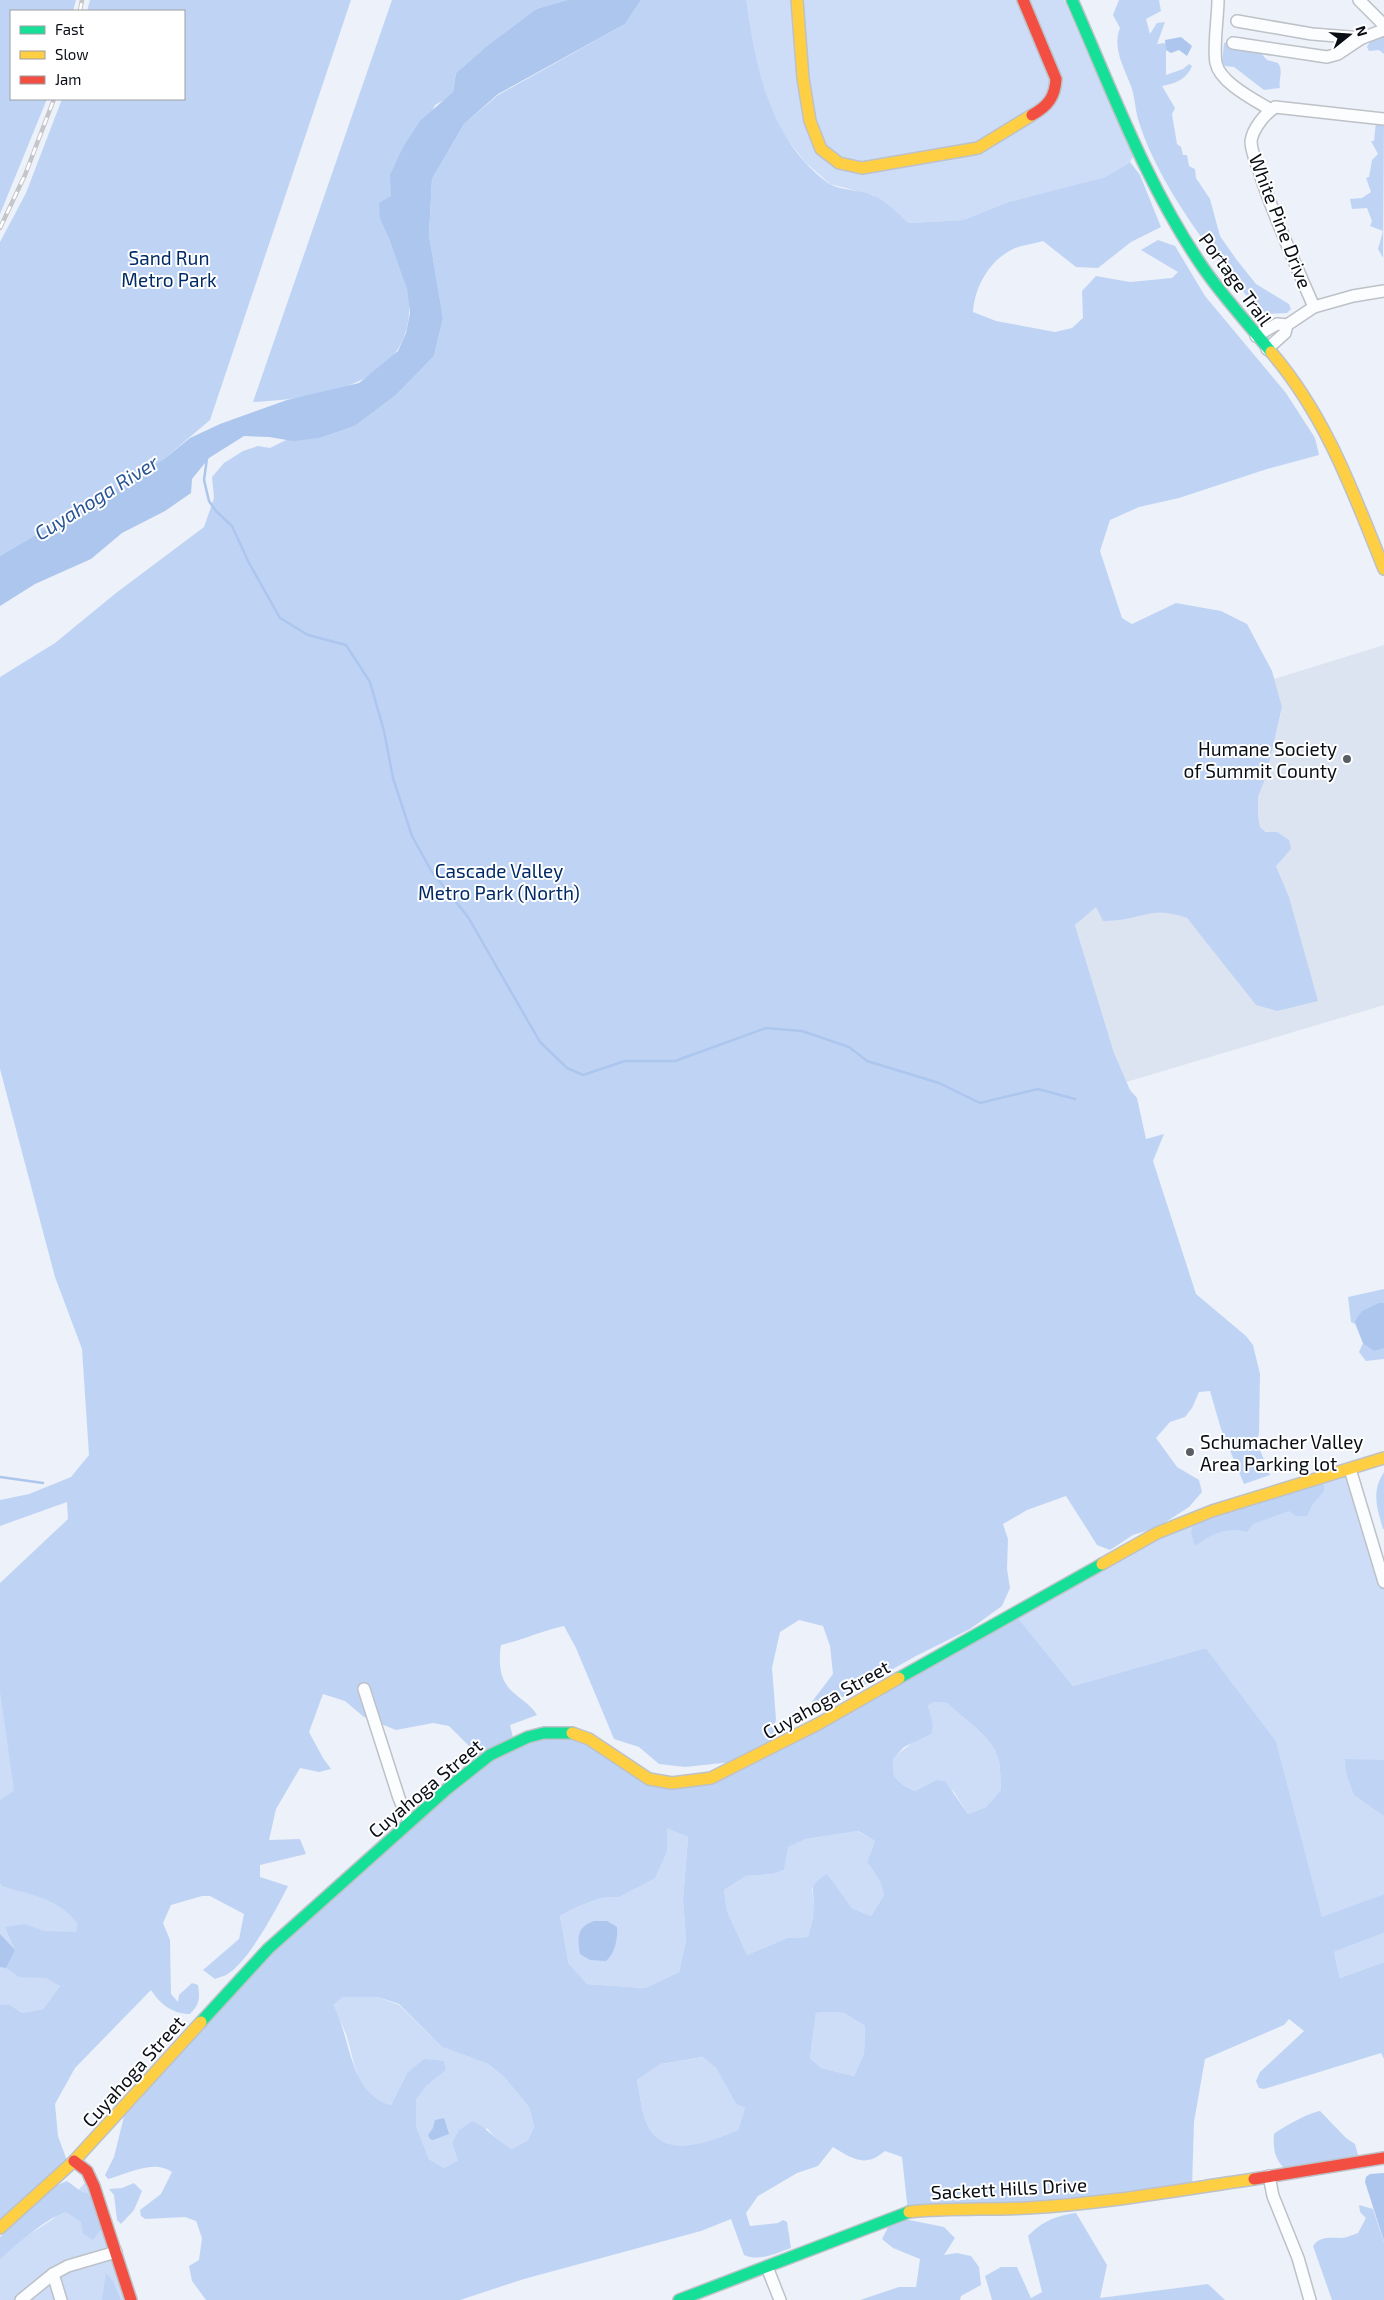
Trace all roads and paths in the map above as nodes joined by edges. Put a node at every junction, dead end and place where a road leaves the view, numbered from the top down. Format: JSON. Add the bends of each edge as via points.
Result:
{"nodes":[{"id":1,"x":797,"y":0,"type":"edge"},
{"id":2,"x":1023,"y":0,"type":"edge"},
{"id":3,"x":1072,"y":0,"type":"edge"},
{"id":4,"x":1218,"y":0,"type":"edge"},
{"id":5,"x":1360,"y":0,"type":"edge"},
{"id":6,"x":1237,"y":21,"type":"dead end"},
{"id":7,"x":1384,"y":25,"type":"edge"},
{"id":8,"x":1384,"y":30,"type":"edge"},
{"id":9,"x":1362,"y":38,"type":"junction"},
{"id":10,"x":1232,"y":43,"type":"dead end"},
{"id":11,"x":1272,"y":110,"type":"junction"},
{"id":12,"x":1384,"y":119,"type":"edge"},
{"id":13,"x":1384,"y":291,"type":"edge"},
{"id":14,"x":1314,"y":307,"type":"junction"},
{"id":15,"x":1287,"y":324,"type":"junction"},
{"id":16,"x":1256,"y":336,"type":"junction"},
{"id":17,"x":1267,"y":348,"type":"junction"},
{"id":18,"x":1384,"y":569,"type":"edge"},
{"id":19,"x":1384,"y":1458,"type":"edge"},
{"id":20,"x":1350,"y":1469,"type":"junction"},
{"id":21,"x":1384,"y":1582,"type":"edge"},
{"id":22,"x":364,"y":1690,"type":"dead end"},
{"id":23,"x":409,"y":1822,"type":"junction"},
{"id":24,"x":1384,"y":2158,"type":"edge"},
{"id":25,"x":74,"y":2161,"type":"junction"},
{"id":26,"x":1269,"y":2176,"type":"junction"},
{"id":27,"x":0,"y":2228,"type":"edge"},
{"id":28,"x":116,"y":2252,"type":"junction"},
{"id":29,"x":766,"y":2266,"type":"junction"},
{"id":30,"x":53,"y":2274,"type":"junction"},
{"id":31,"x":21,"y":2300,"type":"edge"},
{"id":32,"x":61,"y":2300,"type":"edge"},
{"id":33,"x":131,"y":2300,"type":"edge"},
{"id":34,"x":679,"y":2300,"type":"edge"},
{"id":35,"x":780,"y":2300,"type":"edge"},
{"id":36,"x":1310,"y":2300,"type":"edge"}],
"edges":[{"from":1,"to":2,"type":"street","via":[[812,131],[820,148],[836,161],[862,168],[978,148],[1049,103],[1055,92],[1056,79]]},
{"from":3,"to":16,"type":"street","name":"Portage Trail","via":[[1168,212],[1201,265]]},
{"from":4,"to":11,"type":"street","via":[[1216,63],[1222,74],[1243,94]]},
{"from":5,"to":7,"type":"street"},
{"from":6,"to":9,"type":"street","via":[[1312,34]]},
{"from":8,"to":9,"type":"street"},
{"from":9,"to":10,"type":"street","via":[[1338,54],[1327,57]]},
{"from":11,"to":12,"type":"street","via":[[1289,107]]},
{"from":11,"to":14,"type":"street","name":"White Pine Drive","via":[[1254,132],[1251,142],[1278,223]]},
{"from":13,"to":14,"type":"street"},
{"from":14,"to":15,"type":"street"},
{"from":15,"to":16,"type":"street","via":[[1276,324]]},
{"from":15,"to":17,"type":"street","via":[[1285,333]]},
{"from":16,"to":17,"type":"street","name":"Portage Trail"},
{"from":17,"to":18,"type":"street","name":"Portage Trail","via":[[1318,416]]},
{"from":19,"to":20,"type":"street","name":"Cuyahoga Street"},
{"from":20,"to":21,"type":"street"},
{"from":20,"to":23,"type":"street","name":"Cuyahoga Street","via":[[1185,1520],[818,1724],[710,1778],[672,1784],[649,1779],[589,1739],[567,1732],[544,1733],[514,1742],[490,1756]]},
{"from":22,"to":23,"type":"street"},
{"from":23,"to":25,"type":"street","name":"Cuyahoga Street","via":[[246,1971]]},
{"from":24,"to":26,"type":"street","name":"Sackett Hills Drive"},
{"from":25,"to":27,"type":"street","name":"Cuyahoga Street"},
{"from":25,"to":28,"type":"street","via":[[90,2177]]},
{"from":26,"to":29,"type":"street","name":"Sackett Hills Drive","via":[[1051,2206],[908,2212]]},
{"from":26,"to":36,"type":"street"},
{"from":28,"to":30,"type":"street","via":[[68,2266]]},
{"from":28,"to":33,"type":"street"},
{"from":29,"to":34,"type":"street","name":"Sackett Hills Drive"},
{"from":29,"to":35,"type":"street"},
{"from":30,"to":31,"type":"street"},
{"from":30,"to":32,"type":"street"}]}
